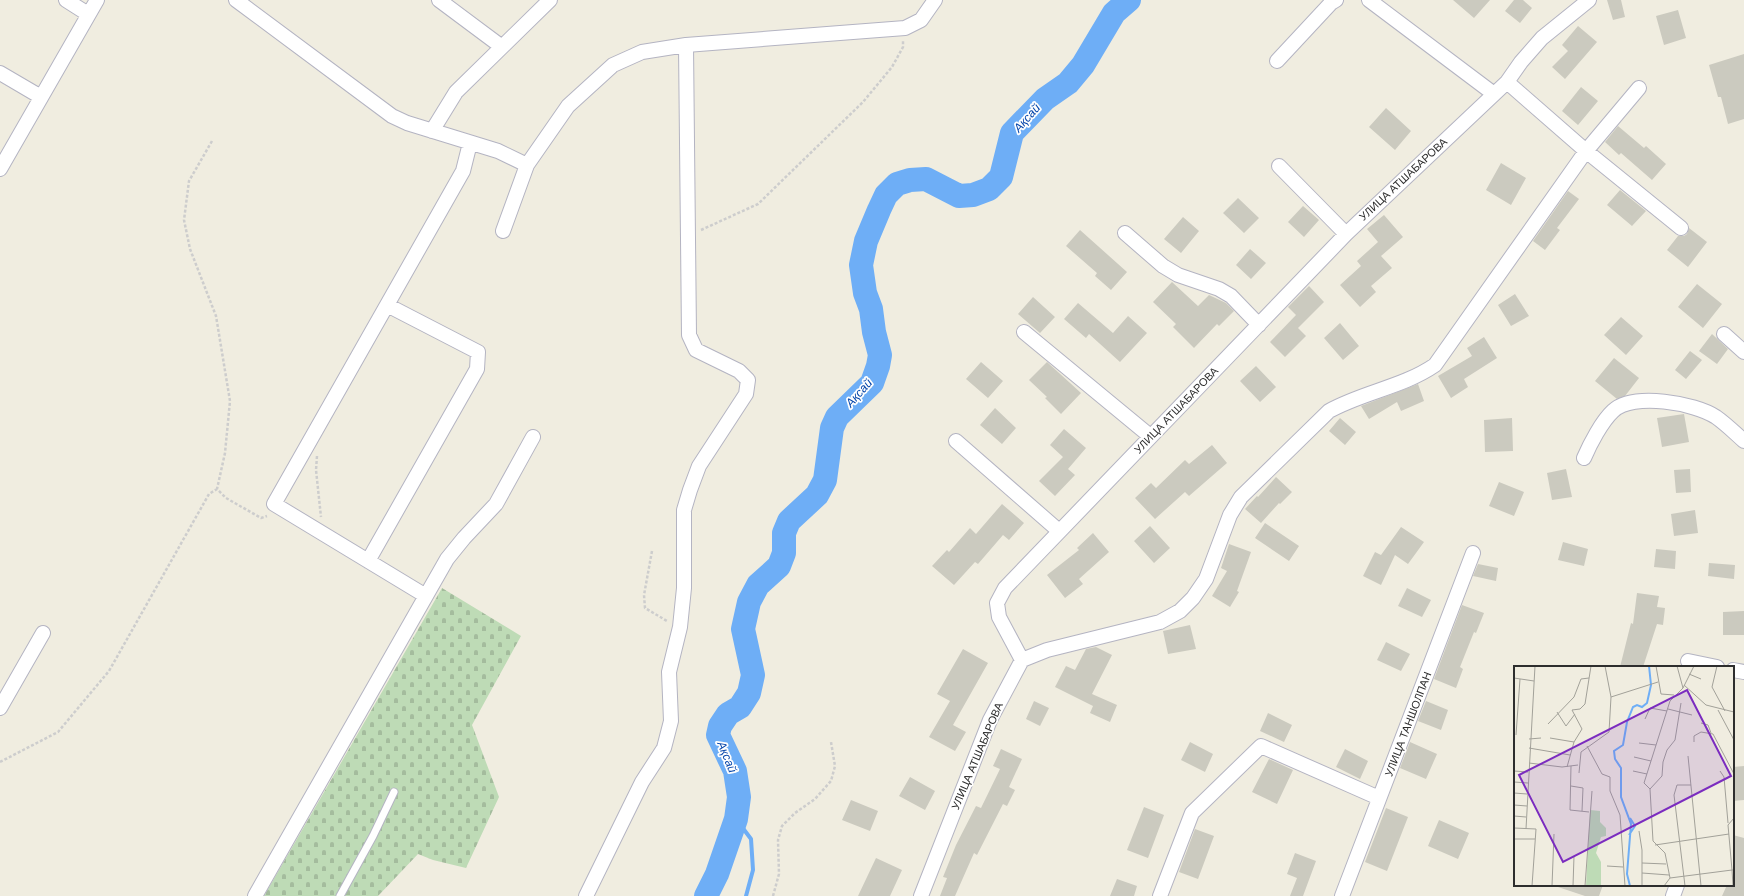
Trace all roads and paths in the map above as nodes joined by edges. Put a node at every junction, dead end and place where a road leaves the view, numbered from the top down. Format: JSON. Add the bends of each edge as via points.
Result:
{"nodes":[{"id":1,"x":66,"y":0,"type":"edge"},
{"id":2,"x":97,"y":0,"type":"edge"},
{"id":3,"x":236,"y":0,"type":"edge"},
{"id":4,"x":439,"y":0,"type":"edge"},
{"id":5,"x":550,"y":0,"type":"edge"},
{"id":6,"x":935,"y":0,"type":"edge"},
{"id":7,"x":1369,"y":0,"type":"edge"},
{"id":8,"x":1589,"y":0,"type":"edge"},
{"id":9,"x":1331,"y":1,"type":"edge"},
{"id":10,"x":88,"y":14,"type":"junction"},
{"id":11,"x":905,"y":28,"type":"junction"},
{"id":12,"x":686,"y":45,"type":"junction"},
{"id":13,"x":502,"y":47,"type":"junction"},
{"id":14,"x":1277,"y":60,"type":"dead end"},
{"id":15,"x":0,"y":73,"type":"edge"},
{"id":16,"x":1506,"y":82,"type":"junction"},
{"id":17,"x":1639,"y":88,"type":"dead end"},
{"id":18,"x":1494,"y":94,"type":"junction"},
{"id":19,"x":41,"y":97,"type":"junction"},
{"id":20,"x":432,"y":131,"type":"junction"},
{"id":21,"x":212,"y":141,"type":"dead end"},
{"id":22,"x":470,"y":144,"type":"junction"},
{"id":23,"x":1586,"y":151,"type":"junction"},
{"id":24,"x":527,"y":165,"type":"junction"},
{"id":25,"x":1279,"y":166,"type":"dead end"},
{"id":26,"x":0,"y":169,"type":"edge"},
{"id":27,"x":1681,"y":228,"type":"dead end"},
{"id":28,"x":503,"y":231,"type":"dead end"},
{"id":29,"x":1125,"y":232,"type":"dead end"},
{"id":30,"x":1346,"y":234,"type":"junction"},
{"id":31,"x":688,"y":236,"type":"junction"},
{"id":32,"x":387,"y":305,"type":"junction"},
{"id":33,"x":1259,"y":325,"type":"junction"},
{"id":34,"x":1024,"y":332,"type":"dead end"},
{"id":35,"x":1724,"y":334,"type":"dead end"},
{"id":36,"x":1744,"y":352,"type":"edge"},
{"id":37,"x":1150,"y":436,"type":"junction"},
{"id":38,"x":533,"y":437,"type":"dead end"},
{"id":39,"x":956,"y":441,"type":"dead end"},
{"id":40,"x":1744,"y":441,"type":"edge"},
{"id":41,"x":317,"y":455,"type":"dead end"},
{"id":42,"x":1584,"y":458,"type":"dead end"},
{"id":43,"x":217,"y":489,"type":"junction"},
{"id":44,"x":274,"y":504,"type":"junction"},
{"id":45,"x":1059,"y":531,"type":"junction"},
{"id":46,"x":324,"y":534,"type":"junction"},
{"id":47,"x":652,"y":551,"type":"dead end"},
{"id":48,"x":1473,"y":553,"type":"dead end"},
{"id":49,"x":368,"y":561,"type":"junction"},
{"id":50,"x":426,"y":596,"type":"junction"},
{"id":51,"x":680,"y":627,"type":"junction"},
{"id":52,"x":43,"y":633,"type":"dead end"},
{"id":53,"x":1022,"y":660,"type":"junction"},
{"id":54,"x":1688,"y":661,"type":"dead end"},
{"id":55,"x":1712,"y":666,"type":"edge"},
{"id":56,"x":1734,"y":670,"type":"edge"},
{"id":57,"x":1744,"y":672,"type":"edge"},
{"id":58,"x":0,"y":708,"type":"edge"},
{"id":59,"x":831,"y":742,"type":"dead end"},
{"id":60,"x":0,"y":762,"type":"edge"},
{"id":61,"x":394,"y":792,"type":"dead end"},
{"id":62,"x":1379,"y":798,"type":"junction"},
{"id":63,"x":1677,"y":886,"type":"edge"},
{"id":64,"x":255,"y":896,"type":"edge"},
{"id":65,"x":340,"y":896,"type":"edge"},
{"id":66,"x":586,"y":896,"type":"edge"},
{"id":67,"x":773,"y":896,"type":"edge"},
{"id":68,"x":921,"y":896,"type":"edge"},
{"id":69,"x":1160,"y":896,"type":"edge"},
{"id":70,"x":1342,"y":896,"type":"edge"},
{"id":71,"x":1673,"y":896,"type":"edge"}],
"edges":[{"from":1,"to":10,"type":"street"},
{"from":2,"to":10,"type":"street"},
{"from":3,"to":20,"type":"street","via":[[392,116]]},
{"from":4,"to":13,"type":"street"},
{"from":5,"to":13,"type":"street"},
{"from":6,"to":11,"type":"street","via":[[921,20]]},
{"from":7,"to":18,"type":"street"},
{"from":8,"to":16,"type":"street","name":"УЛИЦА АТШАБАРОВА","via":[[1542,38]]},
{"from":9,"to":14,"type":"street"},
{"from":10,"to":19,"type":"street"},
{"from":11,"to":12,"type":"street"},
{"from":11,"to":31,"type":"path","via":[[902,47],[892,67],[863,102],[758,204]]},
{"from":12,"to":24,"type":"street","via":[[642,52],[613,65],[568,106]]},
{"from":12,"to":31,"type":"street"},
{"from":13,"to":20,"type":"street","via":[[456,92]]},
{"from":15,"to":19,"type":"street"},
{"from":16,"to":18,"type":"street","name":"УЛИЦА АТШАБАРОВА"},
{"from":16,"to":23,"type":"street"},
{"from":17,"to":23,"type":"street"},
{"from":18,"to":30,"type":"street","name":"УЛИЦА АТШАБАРОВА"},
{"from":19,"to":26,"type":"street"},
{"from":20,"to":22,"type":"street"},
{"from":21,"to":43,"type":"path","via":[[189,181],[184,220],[190,249],[216,316],[230,402],[225,454]]},
{"from":22,"to":24,"type":"street","via":[[498,151]]},
{"from":22,"to":32,"type":"street","via":[[462,171]]},
{"from":23,"to":27,"type":"street"},
{"from":23,"to":53,"type":"street","via":[[1435,365],[1421,374],[1343,403],[1329,411],[1241,497],[1230,515],[1206,579],[1180,611],[1160,622],[1047,650]]},
{"from":24,"to":28,"type":"street"},
{"from":25,"to":30,"type":"street"},
{"from":29,"to":33,"type":"street","via":[[1163,266],[1178,275],[1232,296]]},
{"from":30,"to":33,"type":"street","name":"УЛИЦА АТШАБАРОВА"},
{"from":31,"to":51,"type":"street","via":[[689,335],[696,350],[739,372],[748,380],[746,394],[699,466],[684,510],[684,588]]},
{"from":32,"to":44,"type":"street"},
{"from":32,"to":49,"type":"street","via":[[478,352],[477,370]]},
{"from":33,"to":37,"type":"street","name":"УЛИЦА АТШАБАРОВА"},
{"from":34,"to":37,"type":"street"},
{"from":35,"to":36,"type":"street"},
{"from":37,"to":45,"type":"street","name":"УЛИЦА АТШАБАРОВА"},
{"from":38,"to":50,"type":"street","via":[[496,504],[447,559]]},
{"from":39,"to":45,"type":"street"},
{"from":40,"to":42,"type":"street","via":[[1716,417],[1684,403],[1630,403],[1614,410],[1591,442]]},
{"from":41,"to":46,"type":"path","via":[[318,490]]},
{"from":43,"to":44,"type":"path","via":[[226,498],[260,518],[270,516]]},
{"from":43,"to":60,"type":"path","via":[[209,494],[109,671],[58,732]]},
{"from":44,"to":46,"type":"street"},
{"from":45,"to":53,"type":"street","name":"УЛИЦА АТШАБАРОВА","via":[[1005,588],[998,603],[999,617]]},
{"from":46,"to":49,"type":"street"},
{"from":47,"to":51,"type":"path","via":[[644,595],[646,608]]},
{"from":48,"to":62,"type":"street","name":"УЛИЦА ТАНШОЛПАН"},
{"from":49,"to":50,"type":"street"},
{"from":50,"to":64,"type":"street"},
{"from":51,"to":66,"type":"street","via":[[669,672],[671,721],[664,748],[642,782]]},
{"from":52,"to":58,"type":"street"},
{"from":53,"to":68,"type":"street","name":"УЛИЦА АТШАБАРОВА","via":[[990,720]]},
{"from":54,"to":55,"type":"street"},
{"from":56,"to":57,"type":"street"},
{"from":59,"to":67,"type":"path","via":[[835,766],[831,781],[815,799],[782,826],[778,840],[779,874]]},
{"from":61,"to":65,"type":"lane"},
{"from":62,"to":69,"type":"street","via":[[1261,746],[1192,813]]},
{"from":62,"to":70,"type":"street","name":"УЛИЦА ТАНШОЛПАН"},
{"from":63,"to":71,"type":"street"}]}
